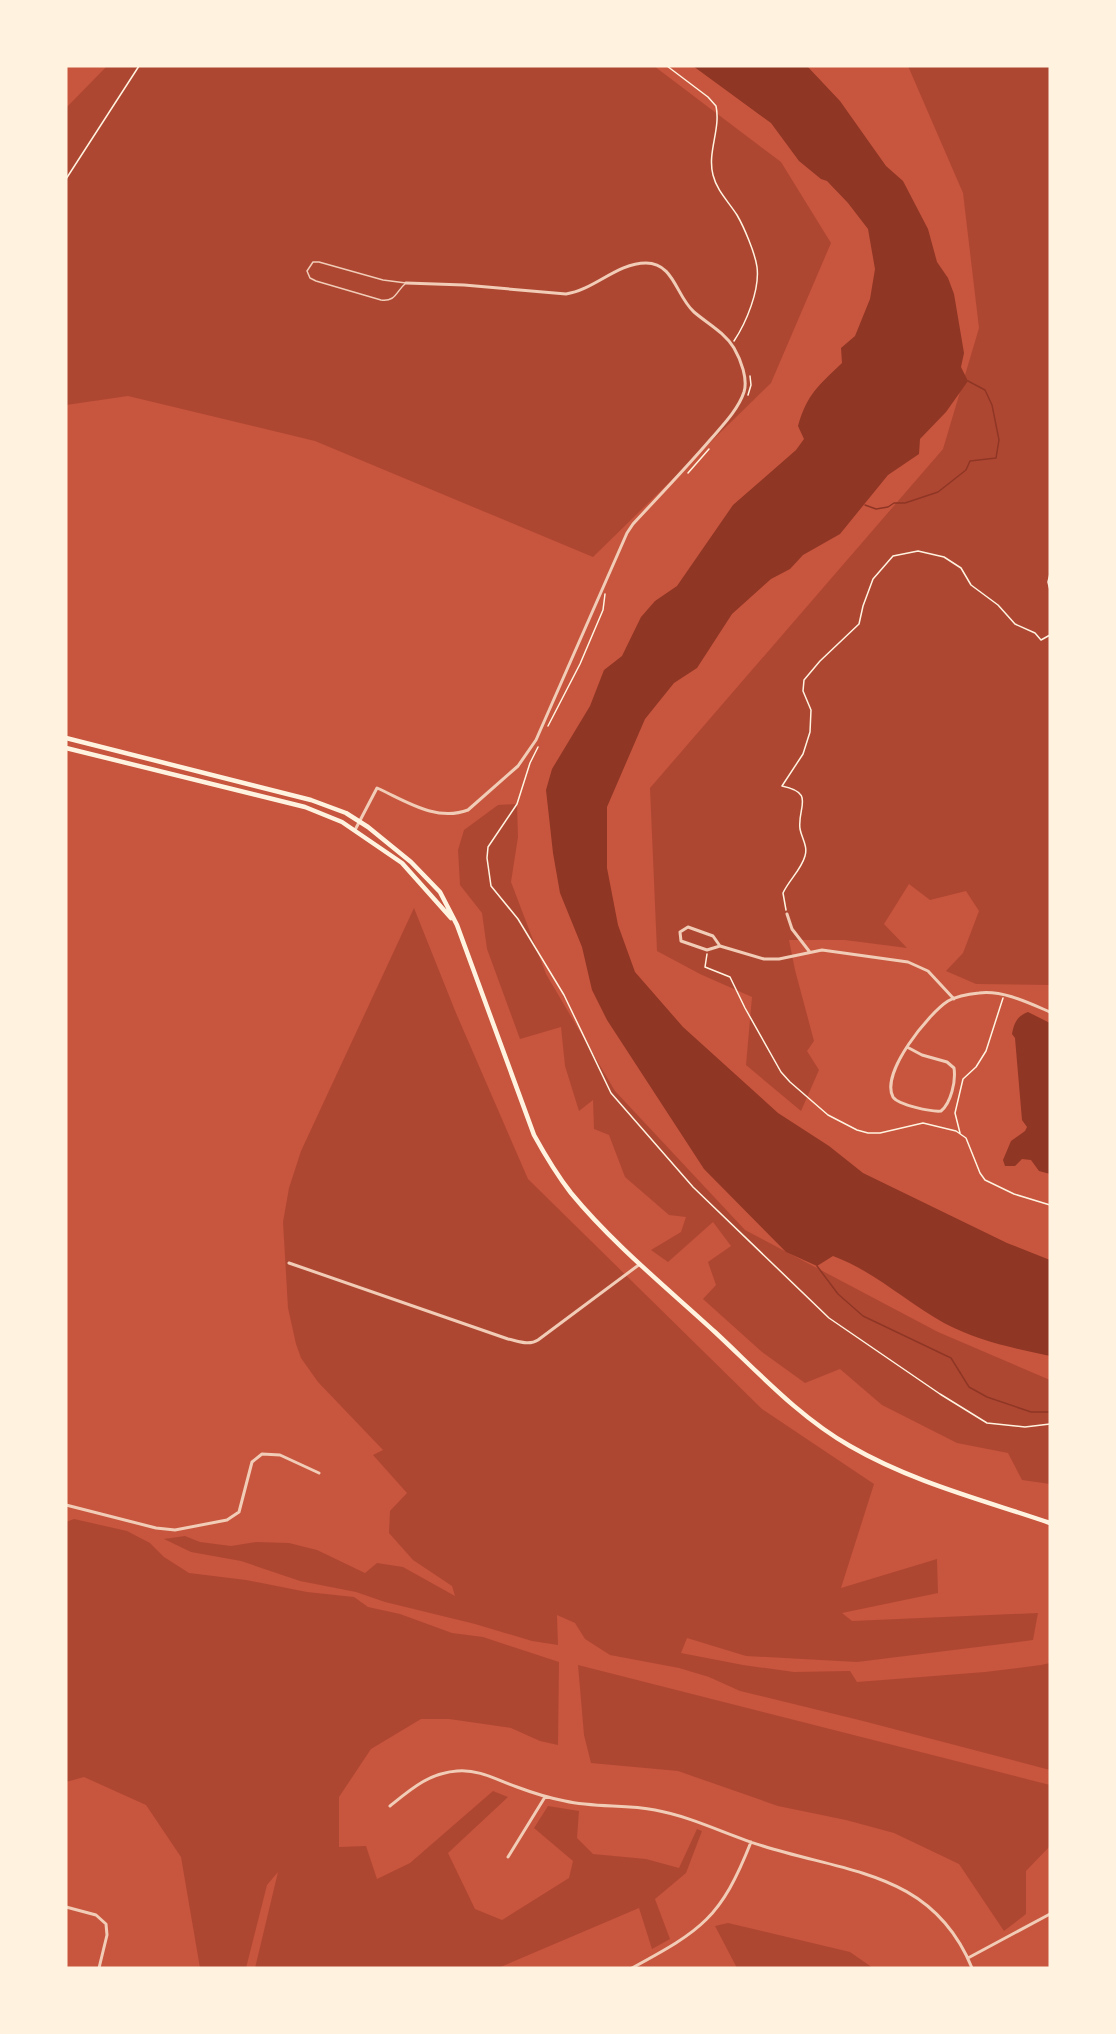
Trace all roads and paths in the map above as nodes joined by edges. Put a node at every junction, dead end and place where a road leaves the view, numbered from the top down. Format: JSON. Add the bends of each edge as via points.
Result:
{"nodes":[{"id":1,"x":139,"y":66,"type":"edge"},
{"id":2,"x":667,"y":66,"type":"edge"},
{"id":3,"x":66,"y":179,"type":"edge"},
{"id":4,"x":406,"y":283,"type":"junction"},
{"id":5,"x":731,"y":344,"type":"junction"},
{"id":6,"x":1050,"y":574,"type":"edge"},
{"id":7,"x":1050,"y":590,"type":"edge"},
{"id":8,"x":1050,"y":635,"type":"edge"},
{"id":9,"x":66,"y":738,"type":"edge"},
{"id":10,"x":66,"y":748,"type":"edge"},
{"id":11,"x":360,"y":822,"type":"junction"},
{"id":12,"x":355,"y":830,"type":"junction"},
{"id":13,"x":787,"y":914,"type":"joint"},
{"id":14,"x":457,"y":926,"type":"junction"},
{"id":15,"x":720,"y":946,"type":"junction"},
{"id":16,"x":708,"y":950,"type":"junction"},
{"id":17,"x":809,"y":951,"type":"junction"},
{"id":18,"x":1003,"y":998,"type":"dead end"},
{"id":19,"x":954,"y":999,"type":"junction"},
{"id":20,"x":1050,"y":1012,"type":"edge"},
{"id":21,"x":907,"y":1047,"type":"junction"},
{"id":22,"x":961,"y":1134,"type":"junction"},
{"id":23,"x":1050,"y":1205,"type":"edge"},
{"id":24,"x":289,"y":1263,"type":"dead end"},
{"id":25,"x":640,"y":1264,"type":"junction"},
{"id":26,"x":319,"y":1473,"type":"dead end"},
{"id":27,"x":66,"y":1505,"type":"edge"},
{"id":28,"x":1050,"y":1523,"type":"edge"},
{"id":29,"x":545,"y":1797,"type":"junction"},
{"id":30,"x":390,"y":1806,"type":"dead end"},
{"id":31,"x":751,"y":1842,"type":"junction"},
{"id":32,"x":508,"y":1857,"type":"dead end"},
{"id":33,"x":66,"y":1907,"type":"edge"},
{"id":34,"x":1050,"y":1914,"type":"edge"},
{"id":35,"x":968,"y":1958,"type":"junction"},
{"id":36,"x":99,"y":1968,"type":"edge"},
{"id":37,"x":632,"y":1968,"type":"edge"},
{"id":38,"x":972,"y":1968,"type":"edge"}],
"edges":[{"from":1,"to":3,"type":"path"},
{"from":2,"to":5,"type":"path","via":[[716,106],[713,179],[737,216],[756,261],[749,311]]},
{"from":4,"to":4,"type":"lane","via":[[319,262],[313,262],[307,271],[316,282],[387,301]]},
{"from":4,"to":5,"type":"street","via":[[566,294],[630,266],[655,264],[669,272],[693,311]]},
{"from":5,"to":11,"type":"street","via":[[744,377],[744,393],[722,426],[627,533],[546,719],[523,761],[468,810],[439,814],[378,788]]},
{"from":6,"to":7,"type":"path"},
{"from":8,"to":13,"type":"path","via":[[1041,640],[1015,624],[971,585],[961,568],[944,558],[913,551],[893,556],[873,579],[859,624],[804,680],[803,691],[811,710],[810,732],[803,754],[782,786],[802,796],[800,828],[806,851],[783,892]]},
{"from":9,"to":11,"type":"main road","via":[[311,800]]},
{"from":10,"to":12,"type":"main road","via":[[305,807]]},
{"from":11,"to":12,"type":"street"},
{"from":11,"to":14,"type":"main road","via":[[411,862],[440,892]]},
{"from":12,"to":14,"type":"main road","via":[[402,864]]},
{"from":13,"to":17,"type":"street","via":[[789,924]]},
{"from":14,"to":25,"type":"main road","via":[[534,1135],[570,1192]]},
{"from":15,"to":16,"type":"street"},
{"from":15,"to":16,"type":"street","via":[[711,934],[688,927],[681,931],[681,941]]},
{"from":15,"to":17,"type":"street","via":[[772,959]]},
{"from":16,"to":22,"type":"path","via":[[705,967],[730,977],[782,1072],[828,1115],[868,1133],[923,1123]]},
{"from":17,"to":19,"type":"street","via":[[834,951],[915,964],[934,976]]},
{"from":18,"to":22,"type":"path","via":[[986,1051],[963,1079],[955,1113]]},
{"from":19,"to":20,"type":"street","via":[[996,993]]},
{"from":19,"to":21,"type":"street","via":[[934,1014]]},
{"from":21,"to":21,"type":"street","via":[[893,1077],[893,1096],[900,1102],[941,1111],[948,1104],[954,1068]]},
{"from":22,"to":23,"type":"path","via":[[985,1180]]},
{"from":24,"to":25,"type":"street","via":[[525,1343],[537,1340]]},
{"from":25,"to":28,"type":"main road","via":[[783,1396],[830,1434],[915,1477]]},
{"from":26,"to":27,"type":"street","via":[[280,1455],[262,1454],[252,1462],[239,1512],[227,1520],[186,1529],[156,1528]]},
{"from":29,"to":30,"type":"street","via":[[482,1773],[458,1771],[424,1780]]},
{"from":29,"to":31,"type":"street","via":[[659,1810]]},
{"from":29,"to":32,"type":"street"},
{"from":31,"to":35,"type":"street","via":[[896,1884],[940,1916]]},
{"from":31,"to":37,"type":"street","via":[[730,1890],[706,1922],[679,1943]]},
{"from":33,"to":36,"type":"street","via":[[96,1915],[106,1924]]},
{"from":34,"to":35,"type":"street"},
{"from":35,"to":38,"type":"street"}]}
